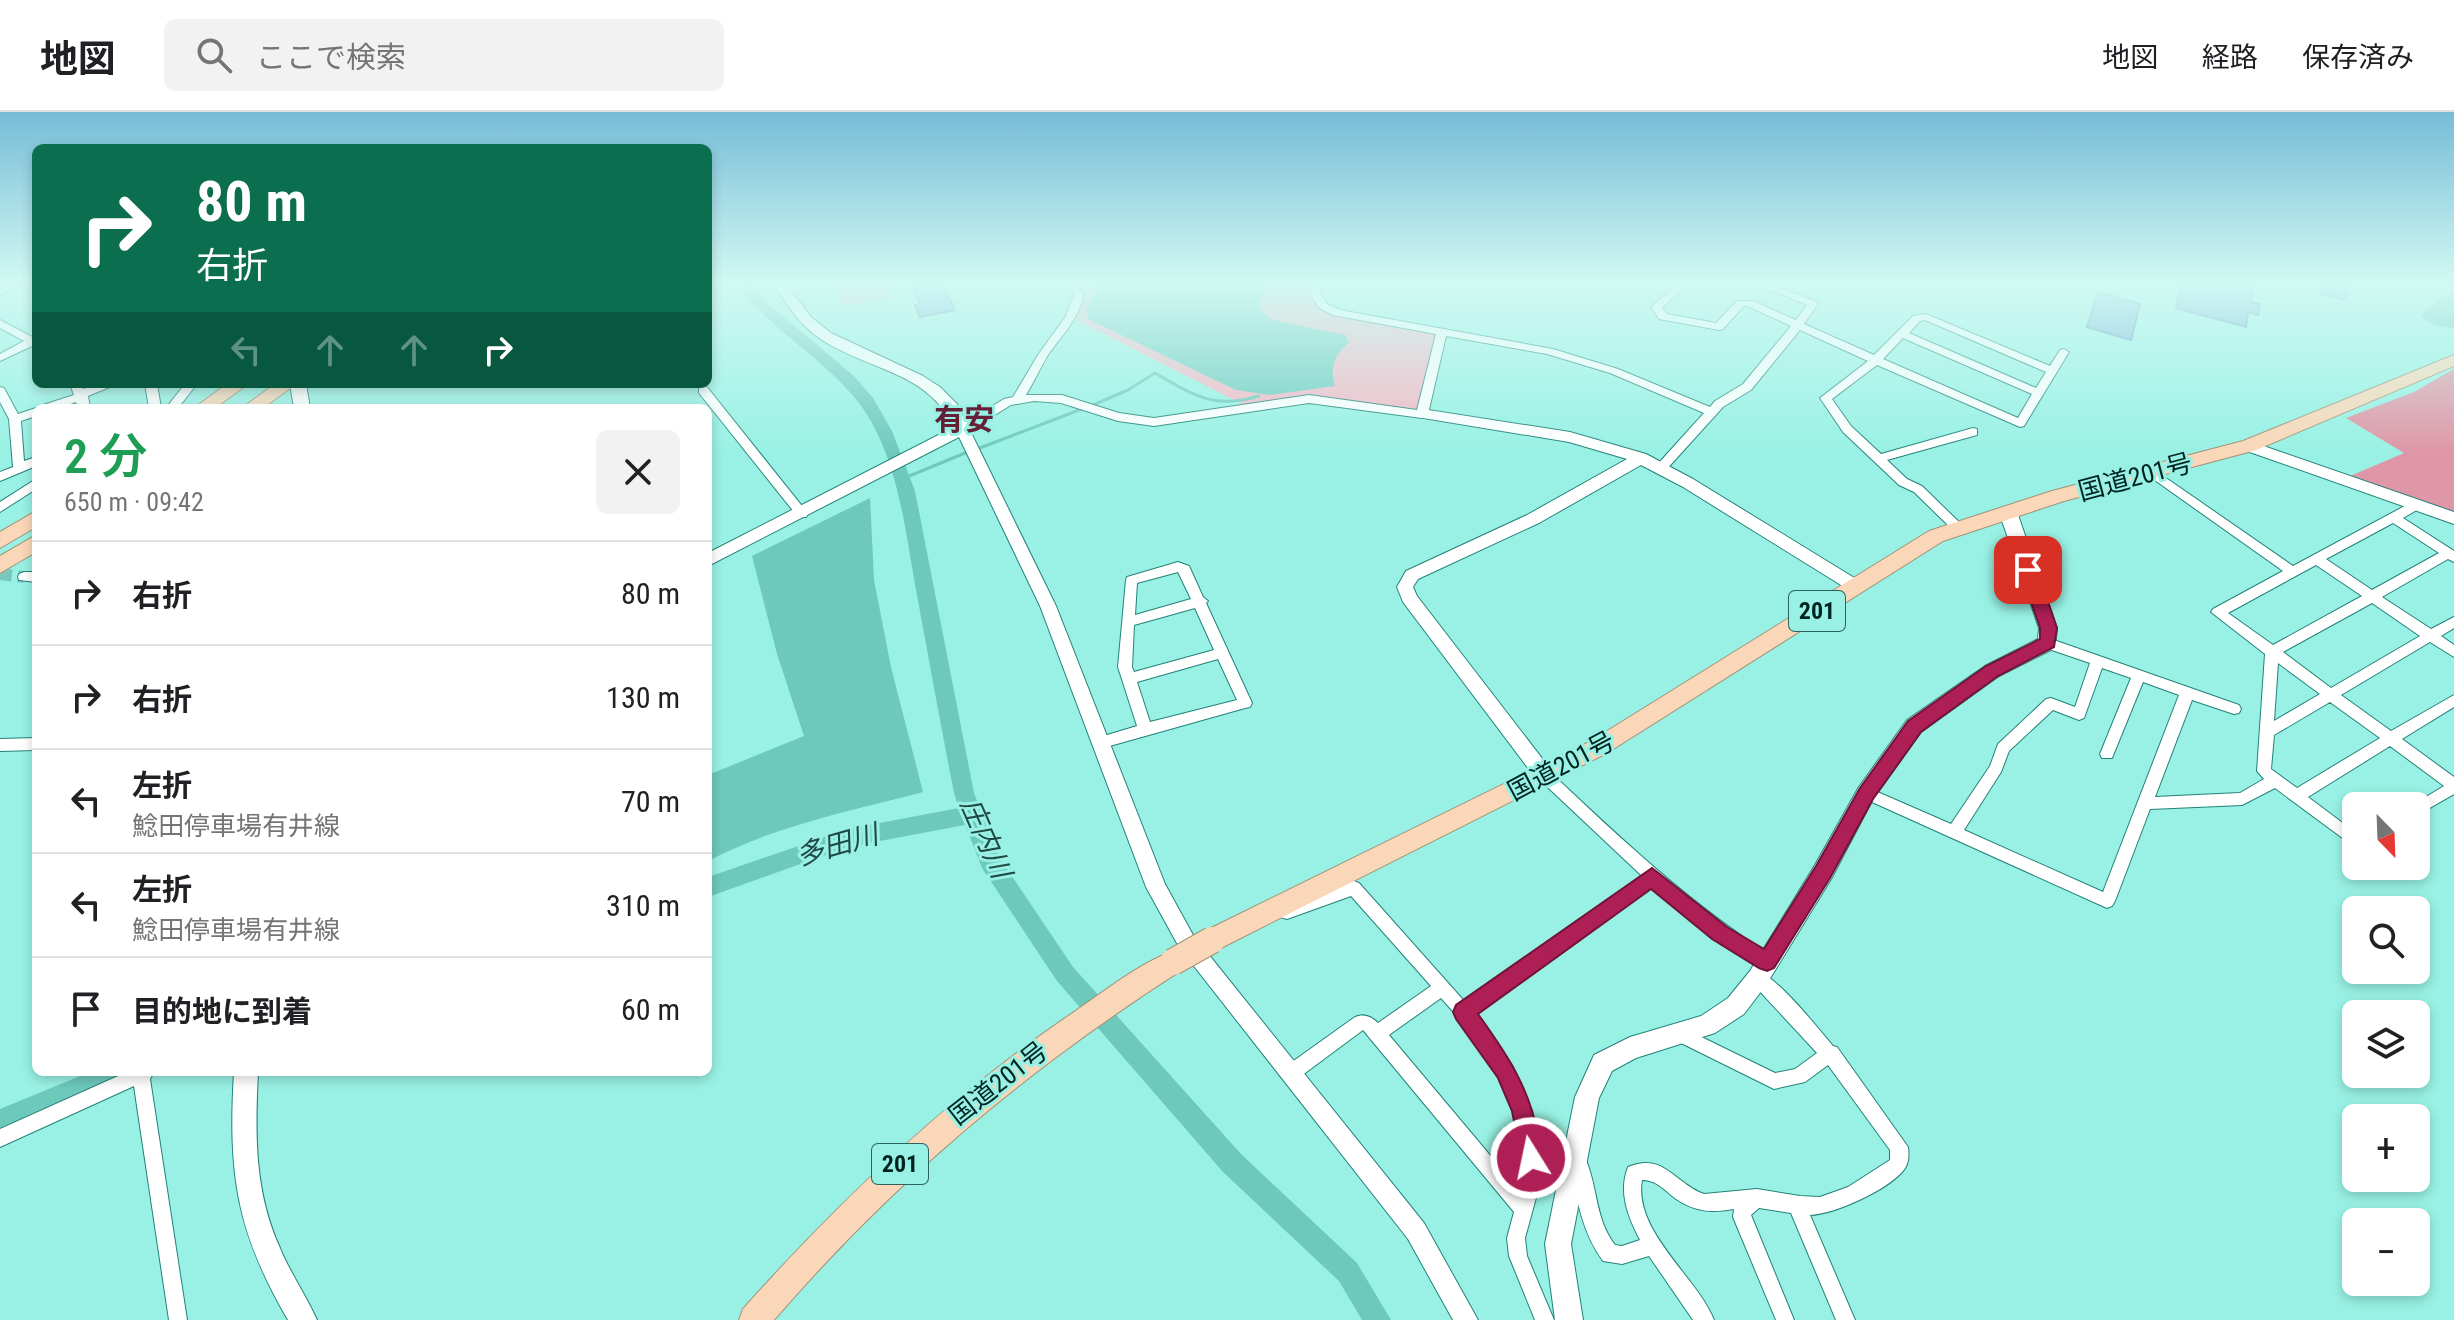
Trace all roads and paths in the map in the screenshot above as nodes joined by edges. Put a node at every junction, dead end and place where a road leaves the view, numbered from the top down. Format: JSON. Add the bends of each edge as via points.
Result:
{"nodes":[{"id":1,"x":835,"y":340,"type":"edge"},
{"id":2,"x":1053,"y":340,"type":"edge"},
{"id":3,"x":1440,"y":340,"type":"edge"},
{"id":4,"x":1492,"y":340,"type":"edge"},
{"id":5,"x":1785,"y":340,"type":"edge"},
{"id":6,"x":1832,"y":340,"type":"edge"},
{"id":7,"x":1896,"y":340,"type":"edge"},
{"id":8,"x":1917,"y":340,"type":"edge"},
{"id":9,"x":1981,"y":340,"type":"edge"},
{"id":10,"x":32,"y":344,"type":"edge"},
{"id":11,"x":2064,"y":352,"type":"dead end"},
{"id":12,"x":0,"y":358,"type":"edge"},
{"id":13,"x":1876,"y":360,"type":"junction"},
{"id":14,"x":2454,"y":360,"type":"edge"},
{"id":15,"x":2052,"y":371,"type":"junction"},
{"id":16,"x":100,"y":388,"type":"edge"},
{"id":17,"x":188,"y":388,"type":"edge"},
{"id":18,"x":233,"y":388,"type":"edge"},
{"id":19,"x":257,"y":388,"type":"edge"},
{"id":20,"x":259,"y":388,"type":"edge"},
{"id":21,"x":281,"y":388,"type":"edge"},
{"id":22,"x":703,"y":390,"type":"dead end"},
{"id":23,"x":0,"y":391,"type":"edge"},
{"id":24,"x":2039,"y":393,"type":"junction"},
{"id":25,"x":81,"y":395,"type":"edge"},
{"id":26,"x":1018,"y":398,"type":"junction"},
{"id":27,"x":57,"y":404,"type":"edge"},
{"id":28,"x":175,"y":404,"type":"edge"},
{"id":29,"x":209,"y":404,"type":"edge"},
{"id":30,"x":225,"y":404,"type":"edge"},
{"id":31,"x":239,"y":404,"type":"edge"},
{"id":32,"x":257,"y":404,"type":"edge"},
{"id":33,"x":1711,"y":412,"type":"junction"},
{"id":34,"x":1422,"y":414,"type":"junction"},
{"id":35,"x":32,"y":415,"type":"edge"},
{"id":36,"x":16,"y":425,"type":"junction"},
{"id":37,"x":963,"y":429,"type":"junction"},
{"id":38,"x":1973,"y":432,"type":"dead end"},
{"id":39,"x":0,"y":436,"type":"edge"},
{"id":40,"x":2249,"y":446,"type":"junction"},
{"id":41,"x":1641,"y":458,"type":"junction"},
{"id":42,"x":1878,"y":459,"type":"junction"},
{"id":43,"x":32,"y":463,"type":"edge"},
{"id":44,"x":19,"y":468,"type":"junction"},
{"id":45,"x":1661,"y":468,"type":"junction"},
{"id":46,"x":2153,"y":473,"type":"junction"},
{"id":47,"x":0,"y":477,"type":"edge"},
{"id":48,"x":32,"y":486,"type":"edge"},
{"id":49,"x":2418,"y":504,"type":"junction"},
{"id":50,"x":0,"y":508,"type":"edge"},
{"id":51,"x":2008,"y":512,"type":"junction"},
{"id":52,"x":802,"y":514,"type":"junction"},
{"id":53,"x":2394,"y":518,"type":"junction"},
{"id":54,"x":2454,"y":518,"type":"edge"},
{"id":55,"x":32,"y":521,"type":"edge"},
{"id":56,"x":1957,"y":527,"type":"junction"},
{"id":57,"x":32,"y":534,"type":"edge"},
{"id":58,"x":0,"y":541,"type":"edge"},
{"id":59,"x":32,"y":545,"type":"edge"},
{"id":60,"x":0,"y":554,"type":"edge"},
{"id":61,"x":32,"y":555,"type":"edge"},
{"id":62,"x":2451,"y":556,"type":"edge"},
{"id":63,"x":712,"y":558,"type":"edge"},
{"id":64,"x":2317,"y":559,"type":"junction"},
{"id":65,"x":0,"y":566,"type":"tunnel mouth"},
{"id":66,"x":2293,"y":572,"type":"junction"},
{"id":67,"x":0,"y":576,"type":"tunnel mouth"},
{"id":68,"x":1855,"y":586,"type":"junction"},
{"id":69,"x":2372,"y":596,"type":"junction"},
{"id":70,"x":1201,"y":601,"type":"junction"},
{"id":71,"x":1130,"y":621,"type":"junction"},
{"id":72,"x":2454,"y":622,"type":"edge"},
{"id":73,"x":2431,"y":636,"type":"junction"},
{"id":74,"x":2048,"y":643,"type":"junction"},
{"id":75,"x":2272,"y":652,"type":"junction"},
{"id":76,"x":2454,"y":652,"type":"edge"},
{"id":77,"x":1221,"y":653,"type":"junction"},
{"id":78,"x":2098,"y":661,"type":"junction"},
{"id":79,"x":2139,"y":675,"type":"junction"},
{"id":80,"x":1129,"y":679,"type":"junction"},
{"id":81,"x":2188,"y":691,"type":"junction"},
{"id":82,"x":2330,"y":695,"type":"junction"},
{"id":83,"x":2454,"y":700,"type":"edge"},
{"id":84,"x":2234,"y":709,"type":"dead end"},
{"id":85,"x":1145,"y":729,"type":"junction"},
{"id":86,"x":2265,"y":733,"type":"junction"},
{"id":87,"x":2392,"y":740,"type":"junction"},
{"id":88,"x":1099,"y":743,"type":"junction"},
{"id":89,"x":32,"y":744,"type":"edge"},
{"id":90,"x":0,"y":745,"type":"edge"},
{"id":91,"x":2107,"y":754,"type":"dead end"},
{"id":92,"x":1544,"y":775,"type":"junction"},
{"id":93,"x":2276,"y":780,"type":"junction"},
{"id":94,"x":2454,"y":786,"type":"edge"},
{"id":95,"x":1866,"y":793,"type":"junction"},
{"id":96,"x":2297,"y":796,"type":"junction"},
{"id":97,"x":2430,"y":801,"type":"edge"},
{"id":98,"x":2145,"y":803,"type":"junction"},
{"id":99,"x":2342,"y":831,"type":"edge"},
{"id":100,"x":1954,"y":832,"type":"junction"},
{"id":101,"x":1652,"y":877,"type":"junction"},
{"id":102,"x":1273,"y":910,"type":"junction"},
{"id":103,"x":1762,"y":970,"type":"junction"},
{"id":104,"x":1441,"y":988,"type":"junction"},
{"id":105,"x":1464,"y":1012,"type":"junction"},
{"id":106,"x":1377,"y":1034,"type":"junction"},
{"id":107,"x":1679,"y":1034,"type":"junction"},
{"id":108,"x":1831,"y":1053,"type":"junction"},
{"id":109,"x":1291,"y":1073,"type":"junction"},
{"id":110,"x":137,"y":1076,"type":"edge"},
{"id":111,"x":144,"y":1076,"type":"edge"},
{"id":112,"x":246,"y":1076,"type":"edge"},
{"id":113,"x":0,"y":1138,"type":"edge"},
{"id":114,"x":1576,"y":1145,"type":"junction"},
{"id":115,"x":1757,"y":1198,"type":"junction"},
{"id":116,"x":1797,"y":1205,"type":"junction"},
{"id":117,"x":1523,"y":1208,"type":"junction"},
{"id":118,"x":1653,"y":1245,"type":"junction"},
{"id":119,"x":178,"y":1320,"type":"edge"},
{"id":120,"x":303,"y":1320,"type":"edge"},
{"id":121,"x":754,"y":1320,"type":"edge"},
{"id":122,"x":1466,"y":1320,"type":"edge"},
{"id":123,"x":1545,"y":1320,"type":"edge"},
{"id":124,"x":1569,"y":1320,"type":"edge"},
{"id":125,"x":1705,"y":1320,"type":"edge"},
{"id":126,"x":1785,"y":1320,"type":"edge"},
{"id":127,"x":1846,"y":1320,"type":"edge"}],
"edges":[{"from":1,"to":37,"type":"street","via":[[937,389]]},
{"from":2,"to":26,"type":"street"},
{"from":3,"to":34,"type":"street"},
{"from":4,"to":33,"type":"street","via":[[1586,362]]},
{"from":5,"to":33,"type":"street","via":[[1747,387]]},
{"from":6,"to":13,"type":"street"},
{"from":7,"to":13,"type":"street"},
{"from":8,"to":24,"type":"street"},
{"from":9,"to":15,"type":"street"},
{"from":10,"to":12,"type":"street"},
{"from":11,"to":15,"type":"street"},
{"from":13,"to":24,"type":"street","via":[[2020,423]]},
{"from":13,"to":42,"type":"street","via":[[1826,398],[1847,429]]},
{"from":14,"to":40,"type":"highway","name":"国道201号","number":"201"},
{"from":15,"to":24,"type":"street"},
{"from":16,"to":25,"type":"street"},
{"from":17,"to":28,"type":"street"},
{"from":18,"to":29,"type":"highway"},
{"from":19,"to":30,"type":"highway"},
{"from":20,"to":31,"type":"highway"},
{"from":21,"to":32,"type":"highway"},
{"from":22,"to":52,"type":"street"},
{"from":23,"to":36,"type":"street"},
{"from":25,"to":27,"type":"street"},
{"from":26,"to":34,"type":"street","via":[[1062,399],[1143,421],[1309,399]]},
{"from":26,"to":37,"type":"street"},
{"from":33,"to":45,"type":"street"},
{"from":34,"to":41,"type":"street","via":[[1570,437]]},
{"from":35,"to":36,"type":"street"},
{"from":36,"to":39,"type":"street"},
{"from":36,"to":44,"type":"street"},
{"from":37,"to":52,"type":"street"},
{"from":37,"to":88,"type":"street","via":[[1048,606]]},
{"from":38,"to":42,"type":"street"},
{"from":40,"to":46,"type":"highway","name":"国道201号","number":"201"},
{"from":40,"to":49,"type":"street"},
{"from":41,"to":45,"type":"street"},
{"from":41,"to":92,"type":"street","via":[[1533,519],[1421,570],[1405,587]]},
{"from":42,"to":56,"type":"street"},
{"from":43,"to":44,"type":"street"},
{"from":44,"to":47,"type":"street"},
{"from":45,"to":68,"type":"street"},
{"from":46,"to":51,"type":"highway","name":"国道201号","number":"201"},
{"from":46,"to":66,"type":"street"},
{"from":48,"to":50,"type":"street"},
{"from":49,"to":53,"type":"street"},
{"from":49,"to":54,"type":"street"},
{"from":51,"to":56,"type":"highway","name":"国道201号","number":"201"},
{"from":51,"to":74,"type":"main road","via":[[2048,628]]},
{"from":52,"to":63,"type":"street"},
{"from":53,"to":62,"type":"street"},
{"from":53,"to":64,"type":"street"},
{"from":55,"to":58,"type":"highway"},
{"from":56,"to":68,"type":"highway","name":"国道201号","number":"201"},
{"from":57,"to":60,"type":"highway"},
{"from":59,"to":65,"type":"highway"},
{"from":61,"to":67,"type":"highway"},
{"from":62,"to":69,"type":"street"},
{"from":64,"to":66,"type":"street"},
{"from":64,"to":69,"type":"street"},
{"from":66,"to":75,"type":"street","via":[[2218,612]]},
{"from":68,"to":92,"type":"highway","name":"国道201号","number":"201","via":[[1658,713]]},
{"from":69,"to":73,"type":"street"},
{"from":69,"to":75,"type":"street"},
{"from":70,"to":71,"type":"street"},
{"from":70,"to":71,"type":"street","via":[[1178,567],[1132,580]]},
{"from":70,"to":77,"type":"street"},
{"from":71,"to":80,"type":"street","via":[[1125,667]]},
{"from":72,"to":73,"type":"street"},
{"from":73,"to":76,"type":"street"},
{"from":73,"to":82,"type":"street"},
{"from":74,"to":78,"type":"street"},
{"from":74,"to":95,"type":"main road","via":[[1992,671],[1914,726]]},
{"from":75,"to":82,"type":"street"},
{"from":75,"to":86,"type":"street"},
{"from":77,"to":80,"type":"street"},
{"from":77,"to":85,"type":"street","via":[[1245,703]]},
{"from":78,"to":79,"type":"street"},
{"from":78,"to":100,"type":"street","via":[[2079,714],[2051,703],[2003,748],[1996,768]]},
{"from":79,"to":81,"type":"street"},
{"from":79,"to":91,"type":"street"},
{"from":80,"to":85,"type":"street"},
{"from":81,"to":84,"type":"street"},
{"from":81,"to":98,"type":"street"},
{"from":82,"to":86,"type":"street"},
{"from":82,"to":87,"type":"street"},
{"from":83,"to":87,"type":"street"},
{"from":85,"to":88,"type":"street"},
{"from":86,"to":93,"type":"street","via":[[2264,771]]},
{"from":87,"to":94,"type":"street"},
{"from":87,"to":96,"type":"street"},
{"from":88,"to":109,"type":"street","via":[[1156,887],[1186,941]]},
{"from":89,"to":90,"type":"street"},
{"from":92,"to":101,"type":"street"},
{"from":92,"to":102,"type":"highway","name":"国道201号","number":"201"},
{"from":93,"to":96,"type":"street"},
{"from":93,"to":98,"type":"street","via":[[2242,799]]},
{"from":94,"to":97,"type":"street"},
{"from":95,"to":100,"type":"street"},
{"from":95,"to":103,"type":"main road"},
{"from":96,"to":99,"type":"street"},
{"from":98,"to":100,"type":"street","via":[[2107,901]]},
{"from":101,"to":103,"type":"street"},
{"from":101,"to":105,"type":"street"},
{"from":102,"to":104,"type":"street","via":[[1287,912],[1354,888]]},
{"from":102,"to":121,"type":"highway","name":"国道201号","number":"201","bridge":true,"via":[[1129,988],[997,1080],[921,1144]]},
{"from":103,"to":107,"type":"main road","via":[[1736,1006],[1707,1025]]},
{"from":103,"to":108,"type":"street"},
{"from":104,"to":105,"type":"street"},
{"from":104,"to":106,"type":"street"},
{"from":105,"to":117,"type":"street","via":[[1506,1071],[1523,1111],[1533,1176]]},
{"from":106,"to":109,"type":"street","via":[[1361,1022]]},
{"from":106,"to":117,"type":"street"},
{"from":107,"to":108,"type":"street","via":[[1774,1081],[1799,1076]]},
{"from":107,"to":114,"type":"main road","via":[[1630,1048],[1603,1063],[1587,1097]]},
{"from":108,"to":116,"type":"street","via":[[1899,1147],[1900,1159],[1840,1201]]},
{"from":109,"to":122,"type":"street","via":[[1416,1231]]},
{"from":110,"to":113,"type":"street"},
{"from":111,"to":119,"type":"street"},
{"from":112,"to":120,"type":"main road","via":[[248,1194],[271,1257]]},
{"from":114,"to":118,"type":"street","via":[[1589,1218],[1604,1247],[1622,1255]]},
{"from":114,"to":124,"type":"main road","via":[[1558,1244]]},
{"from":115,"to":116,"type":"street"},
{"from":115,"to":118,"type":"street","via":[[1705,1203],[1693,1200],[1656,1171],[1634,1173],[1631,1191]]},
{"from":115,"to":126,"type":"street","via":[[1742,1217]]},
{"from":116,"to":127,"type":"street"},
{"from":117,"to":123,"type":"street","via":[[1518,1256]]},
{"from":118,"to":125,"type":"street"}]}
